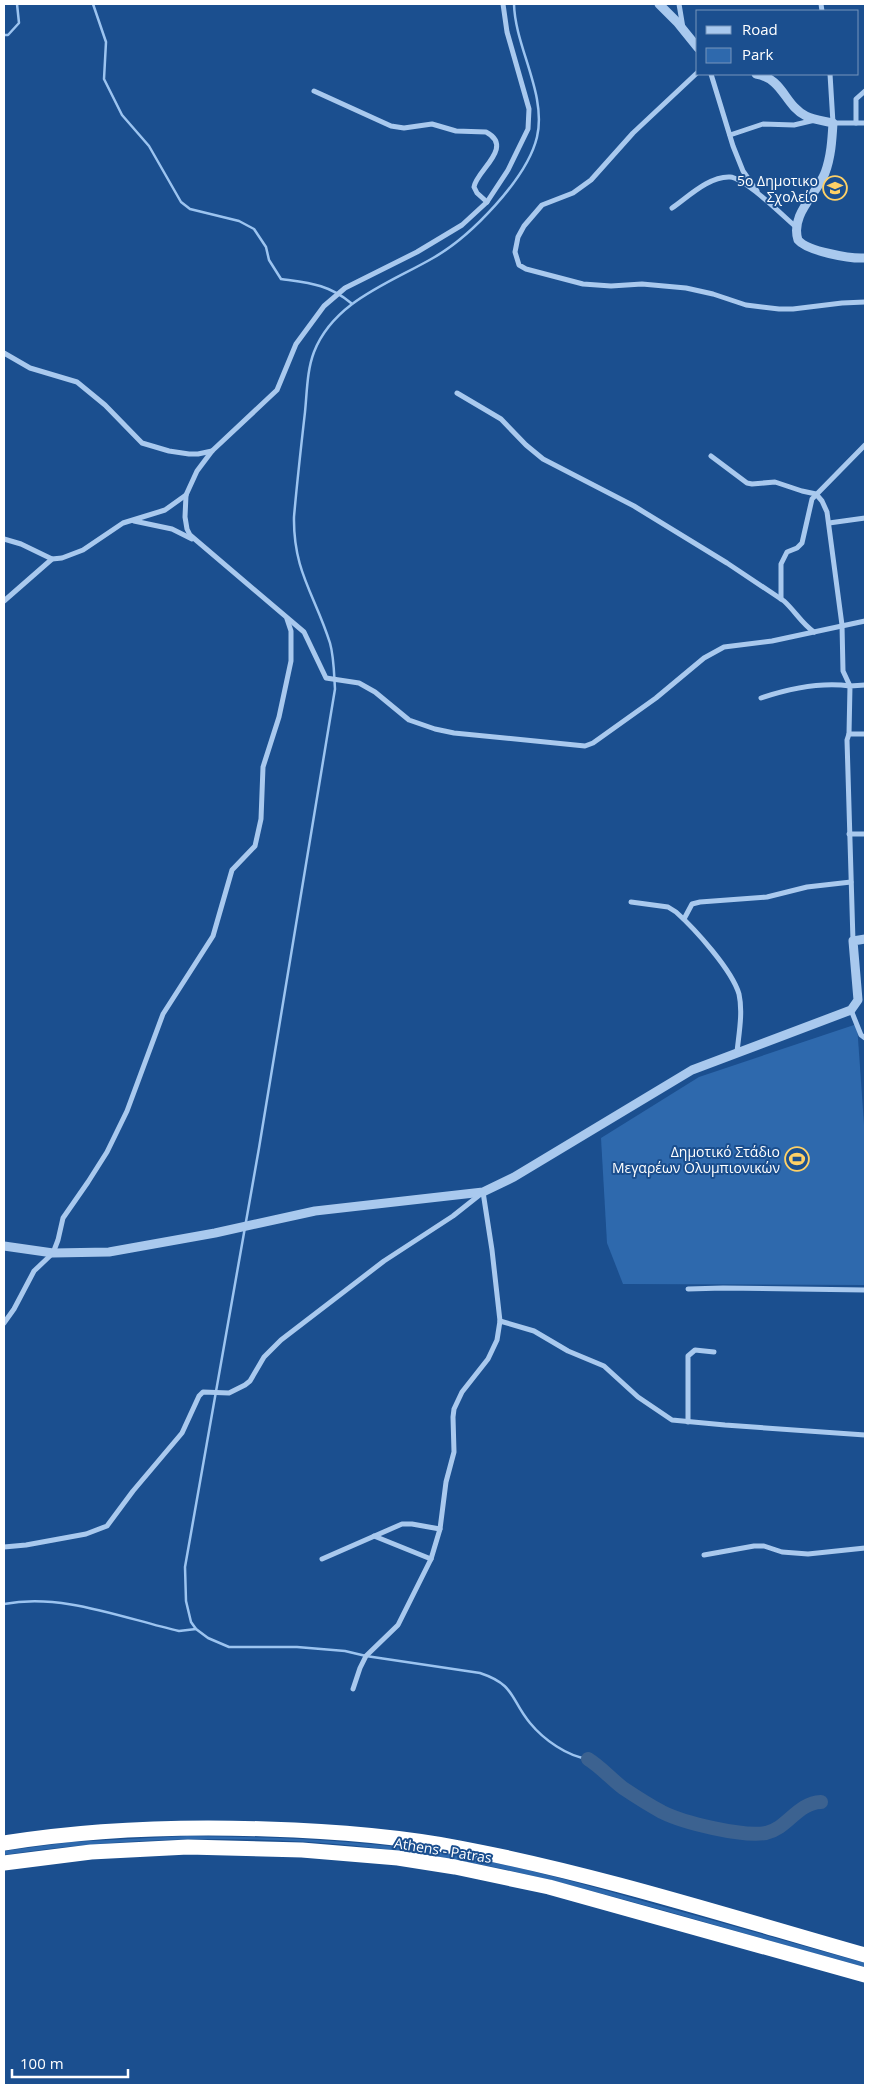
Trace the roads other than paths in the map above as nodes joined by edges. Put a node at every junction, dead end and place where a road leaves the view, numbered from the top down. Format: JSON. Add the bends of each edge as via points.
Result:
{"nodes":[{"id":1,"x":503,"y":4,"type":"edge"},
{"id":2,"x":659,"y":4,"type":"edge"},
{"id":3,"x":679,"y":4,"type":"edge"},
{"id":4,"x":683,"y":28,"type":"junction"},
{"id":5,"x":696,"y":45,"type":"edge"},
{"id":6,"x":696,"y":74,"type":"edge"},
{"id":7,"x":711,"y":75,"type":"edge"},
{"id":8,"x":760,"y":75,"type":"edge"},
{"id":9,"x":830,"y":75,"type":"edge"},
{"id":10,"x":314,"y":91,"type":"dead end"},
{"id":11,"x":865,"y":91,"type":"edge"},
{"id":12,"x":818,"y":119,"type":"junction"},
{"id":13,"x":833,"y":123,"type":"junction"},
{"id":14,"x":856,"y":123,"type":"junction"},
{"id":15,"x":865,"y":123,"type":"edge"},
{"id":16,"x":730,"y":135,"type":"junction"},
{"id":17,"x":763,"y":199,"type":"junction"},
{"id":18,"x":487,"y":202,"type":"junction"},
{"id":19,"x":672,"y":208,"type":"dead end"},
{"id":20,"x":796,"y":227,"type":"junction"},
{"id":21,"x":865,"y":258,"type":"edge"},
{"id":22,"x":865,"y":302,"type":"edge"},
{"id":23,"x":4,"y":354,"type":"edge"},
{"id":24,"x":457,"y":393,"type":"dead end"},
{"id":25,"x":865,"y":445,"type":"edge"},
{"id":26,"x":212,"y":451,"type":"junction"},
{"id":27,"x":712,"y":456,"type":"dead end"},
{"id":28,"x":816,"y":494,"type":"junction"},
{"id":29,"x":186,"y":495,"type":"junction"},
{"id":30,"x":865,"y":518,"type":"edge"},
{"id":31,"x":131,"y":520,"type":"junction"},
{"id":32,"x":829,"y":523,"type":"junction"},
{"id":33,"x":4,"y":539,"type":"edge"},
{"id":34,"x":196,"y":541,"type":"junction"},
{"id":35,"x":52,"y":559,"type":"junction"},
{"id":36,"x":781,"y":600,"type":"junction"},
{"id":37,"x":4,"y":602,"type":"edge"},
{"id":38,"x":287,"y":618,"type":"junction"},
{"id":39,"x":865,"y":621,"type":"edge"},
{"id":40,"x":842,"y":626,"type":"junction"},
{"id":41,"x":814,"y":632,"type":"junction"},
{"id":42,"x":865,"y":685,"type":"edge"},
{"id":43,"x":850,"y":686,"type":"junction"},
{"id":44,"x":761,"y":698,"type":"dead end"},
{"id":45,"x":849,"y":734,"type":"junction"},
{"id":46,"x":865,"y":734,"type":"edge"},
{"id":47,"x":849,"y":834,"type":"junction"},
{"id":48,"x":865,"y":834,"type":"edge"},
{"id":49,"x":851,"y":882,"type":"junction"},
{"id":50,"x":630,"y":902,"type":"dead end"},
{"id":51,"x":684,"y":919,"type":"junction"},
{"id":52,"x":865,"y":939,"type":"edge"},
{"id":53,"x":853,"y":941,"type":"junction"},
{"id":54,"x":862,"y":999,"type":"edge"},
{"id":55,"x":851,"y":1010,"type":"junction"},
{"id":56,"x":865,"y":1038,"type":"edge"},
{"id":57,"x":738,"y":1052,"type":"junction"},
{"id":58,"x":483,"y":1192,"type":"junction"},
{"id":59,"x":4,"y":1246,"type":"edge"},
{"id":60,"x":53,"y":1253,"type":"junction"},
{"id":61,"x":688,"y":1289,"type":"dead end"},
{"id":62,"x":865,"y":1290,"type":"edge"},
{"id":63,"x":500,"y":1321,"type":"junction"},
{"id":64,"x":4,"y":1323,"type":"edge"},
{"id":65,"x":714,"y":1352,"type":"dead end"},
{"id":66,"x":688,"y":1422,"type":"junction"},
{"id":67,"x":865,"y":1434,"type":"edge"},
{"id":68,"x":440,"y":1529,"type":"junction"},
{"id":69,"x":374,"y":1536,"type":"junction"},
{"id":70,"x":4,"y":1547,"type":"edge"},
{"id":71,"x":865,"y":1548,"type":"edge"},
{"id":72,"x":704,"y":1555,"type":"dead end"},
{"id":73,"x":431,"y":1558,"type":"junction"},
{"id":74,"x":322,"y":1559,"type":"dead end"},
{"id":75,"x":353,"y":1689,"type":"dead end"},
{"id":76,"x":4,"y":1843,"type":"edge"},
{"id":77,"x":4,"y":1863,"type":"edge"},
{"id":78,"x":865,"y":1955,"type":"edge"},
{"id":79,"x":865,"y":1975,"type":"edge"}],
"edges":[{"from":1,"to":18,"type":"street","via":[[507,32],[528,103],[529,120],[519,150]]},
{"from":2,"to":4,"type":"street"},
{"from":3,"to":4,"type":"street"},
{"from":4,"to":5,"type":"street"},
{"from":6,"to":22,"type":"street","via":[[591,180],[573,193],[538,208],[518,237],[515,252],[519,265],[583,284],[672,286],[770,308]]},
{"from":7,"to":16,"type":"street"},
{"from":8,"to":12,"type":"street","via":[[770,78],[799,112]]},
{"from":9,"to":13,"type":"street"},
{"from":10,"to":18,"type":"street","via":[[391,126],[404,128],[432,124],[456,131],[490,134],[495,154],[474,184]]},
{"from":11,"to":14,"type":"street","via":[[856,99]]},
{"from":12,"to":13,"type":"street"},
{"from":12,"to":16,"type":"street","via":[[794,124],[763,124]]},
{"from":13,"to":14,"type":"street"},
{"from":13,"to":20,"type":"street","via":[[825,172],[802,210]]},
{"from":14,"to":15,"type":"street"},
{"from":16,"to":17,"type":"street","via":[[743,171]]},
{"from":17,"to":19,"type":"street","via":[[749,186],[731,177],[703,186]]},
{"from":17,"to":20,"type":"street"},
{"from":18,"to":26,"type":"street","via":[[462,225],[435,242],[338,292],[302,334],[277,390]]},
{"from":20,"to":21,"type":"street","via":[[801,244]]},
{"from":23,"to":26,"type":"street","via":[[30,368],[77,382],[142,443],[189,454]]},
{"from":24,"to":36,"type":"street","via":[[501,419],[544,459],[619,498],[727,563]]},
{"from":25,"to":28,"type":"street"},
{"from":26,"to":29,"type":"street","via":[[197,471]]},
{"from":27,"to":28,"type":"street","via":[[747,483],[775,482]]},
{"from":28,"to":32,"type":"street","via":[[826,506]]},
{"from":28,"to":36,"type":"street","via":[[808,513],[802,544],[786,552],[781,564]]},
{"from":29,"to":31,"type":"street","via":[[165,510]]},
{"from":29,"to":34,"type":"street","via":[[187,530]]},
{"from":30,"to":32,"type":"street"},
{"from":31,"to":34,"type":"street","via":[[172,529]]},
{"from":31,"to":35,"type":"street","via":[[83,550]]},
{"from":32,"to":40,"type":"street"},
{"from":33,"to":35,"type":"street"},
{"from":34,"to":38,"type":"street"},
{"from":35,"to":37,"type":"street"},
{"from":36,"to":41,"type":"street"},
{"from":38,"to":41,"type":"street","via":[[304,632],[326,678],[354,682],[375,692],[409,720],[460,734],[585,746],[640,710],[710,654],[731,645]]},
{"from":38,"to":60,"type":"street","via":[[292,631],[290,661],[279,717],[263,767],[261,819],[256,842],[232,870],[214,936],[163,1014],[127,1111],[107,1152],[63,1218]]},
{"from":39,"to":40,"type":"street"},
{"from":40,"to":41,"type":"street"},
{"from":40,"to":43,"type":"street","via":[[844,671]]},
{"from":42,"to":43,"type":"street"},
{"from":43,"to":44,"type":"street","via":[[801,688]]},
{"from":43,"to":45,"type":"street"},
{"from":45,"to":46,"type":"street"},
{"from":45,"to":47,"type":"street","via":[[846,740]]},
{"from":47,"to":48,"type":"street"},
{"from":47,"to":49,"type":"street"},
{"from":49,"to":51,"type":"street","via":[[807,887],[767,897],[700,902],[692,904]]},
{"from":49,"to":53,"type":"street"},
{"from":50,"to":51,"type":"street","via":[[668,907]]},
{"from":51,"to":57,"type":"street","via":[[727,969],[735,985],[740,1008]]},
{"from":52,"to":53,"type":"street"},
{"from":53,"to":54,"type":"street"},
{"from":54,"to":55,"type":"street"},
{"from":55,"to":56,"type":"street"},
{"from":55,"to":57,"type":"street"},
{"from":57,"to":58,"type":"street","via":[[679,1077],[514,1177]]},
{"from":58,"to":60,"type":"street","via":[[335,1208],[109,1252]]},
{"from":58,"to":63,"type":"street"},
{"from":58,"to":70,"type":"street","via":[[384,1261],[281,1340],[264,1357],[250,1381],[236,1390],[206,1391],[199,1396],[182,1433],[107,1526],[86,1534]]},
{"from":59,"to":60,"type":"street"},
{"from":60,"to":64,"type":"street","via":[[34,1271]]},
{"from":61,"to":62,"type":"street"},
{"from":63,"to":66,"type":"street","via":[[534,1331],[568,1351],[604,1366],[664,1415],[672,1420]]},
{"from":63,"to":68,"type":"street","via":[[492,1353],[462,1392],[454,1408],[454,1452],[446,1482]]},
{"from":65,"to":66,"type":"street","via":[[695,1350],[688,1356]]},
{"from":66,"to":67,"type":"street"},
{"from":68,"to":69,"type":"street","via":[[402,1524]]},
{"from":68,"to":73,"type":"street"},
{"from":69,"to":73,"type":"street"},
{"from":69,"to":74,"type":"street"},
{"from":71,"to":72,"type":"street","via":[[808,1554],[754,1546]]},
{"from":73,"to":75,"type":"street","via":[[398,1625],[366,1656]]},
{"from":76,"to":78,"type":"highway","name":"Athens - Patras","via":[[90,1832],[197,1828],[303,1830],[400,1839],[553,1868]]},
{"from":77,"to":79,"type":"highway","name":"Athens - Patras","via":[[72,1853],[188,1847],[302,1850],[389,1857],[549,1887]]}]}
